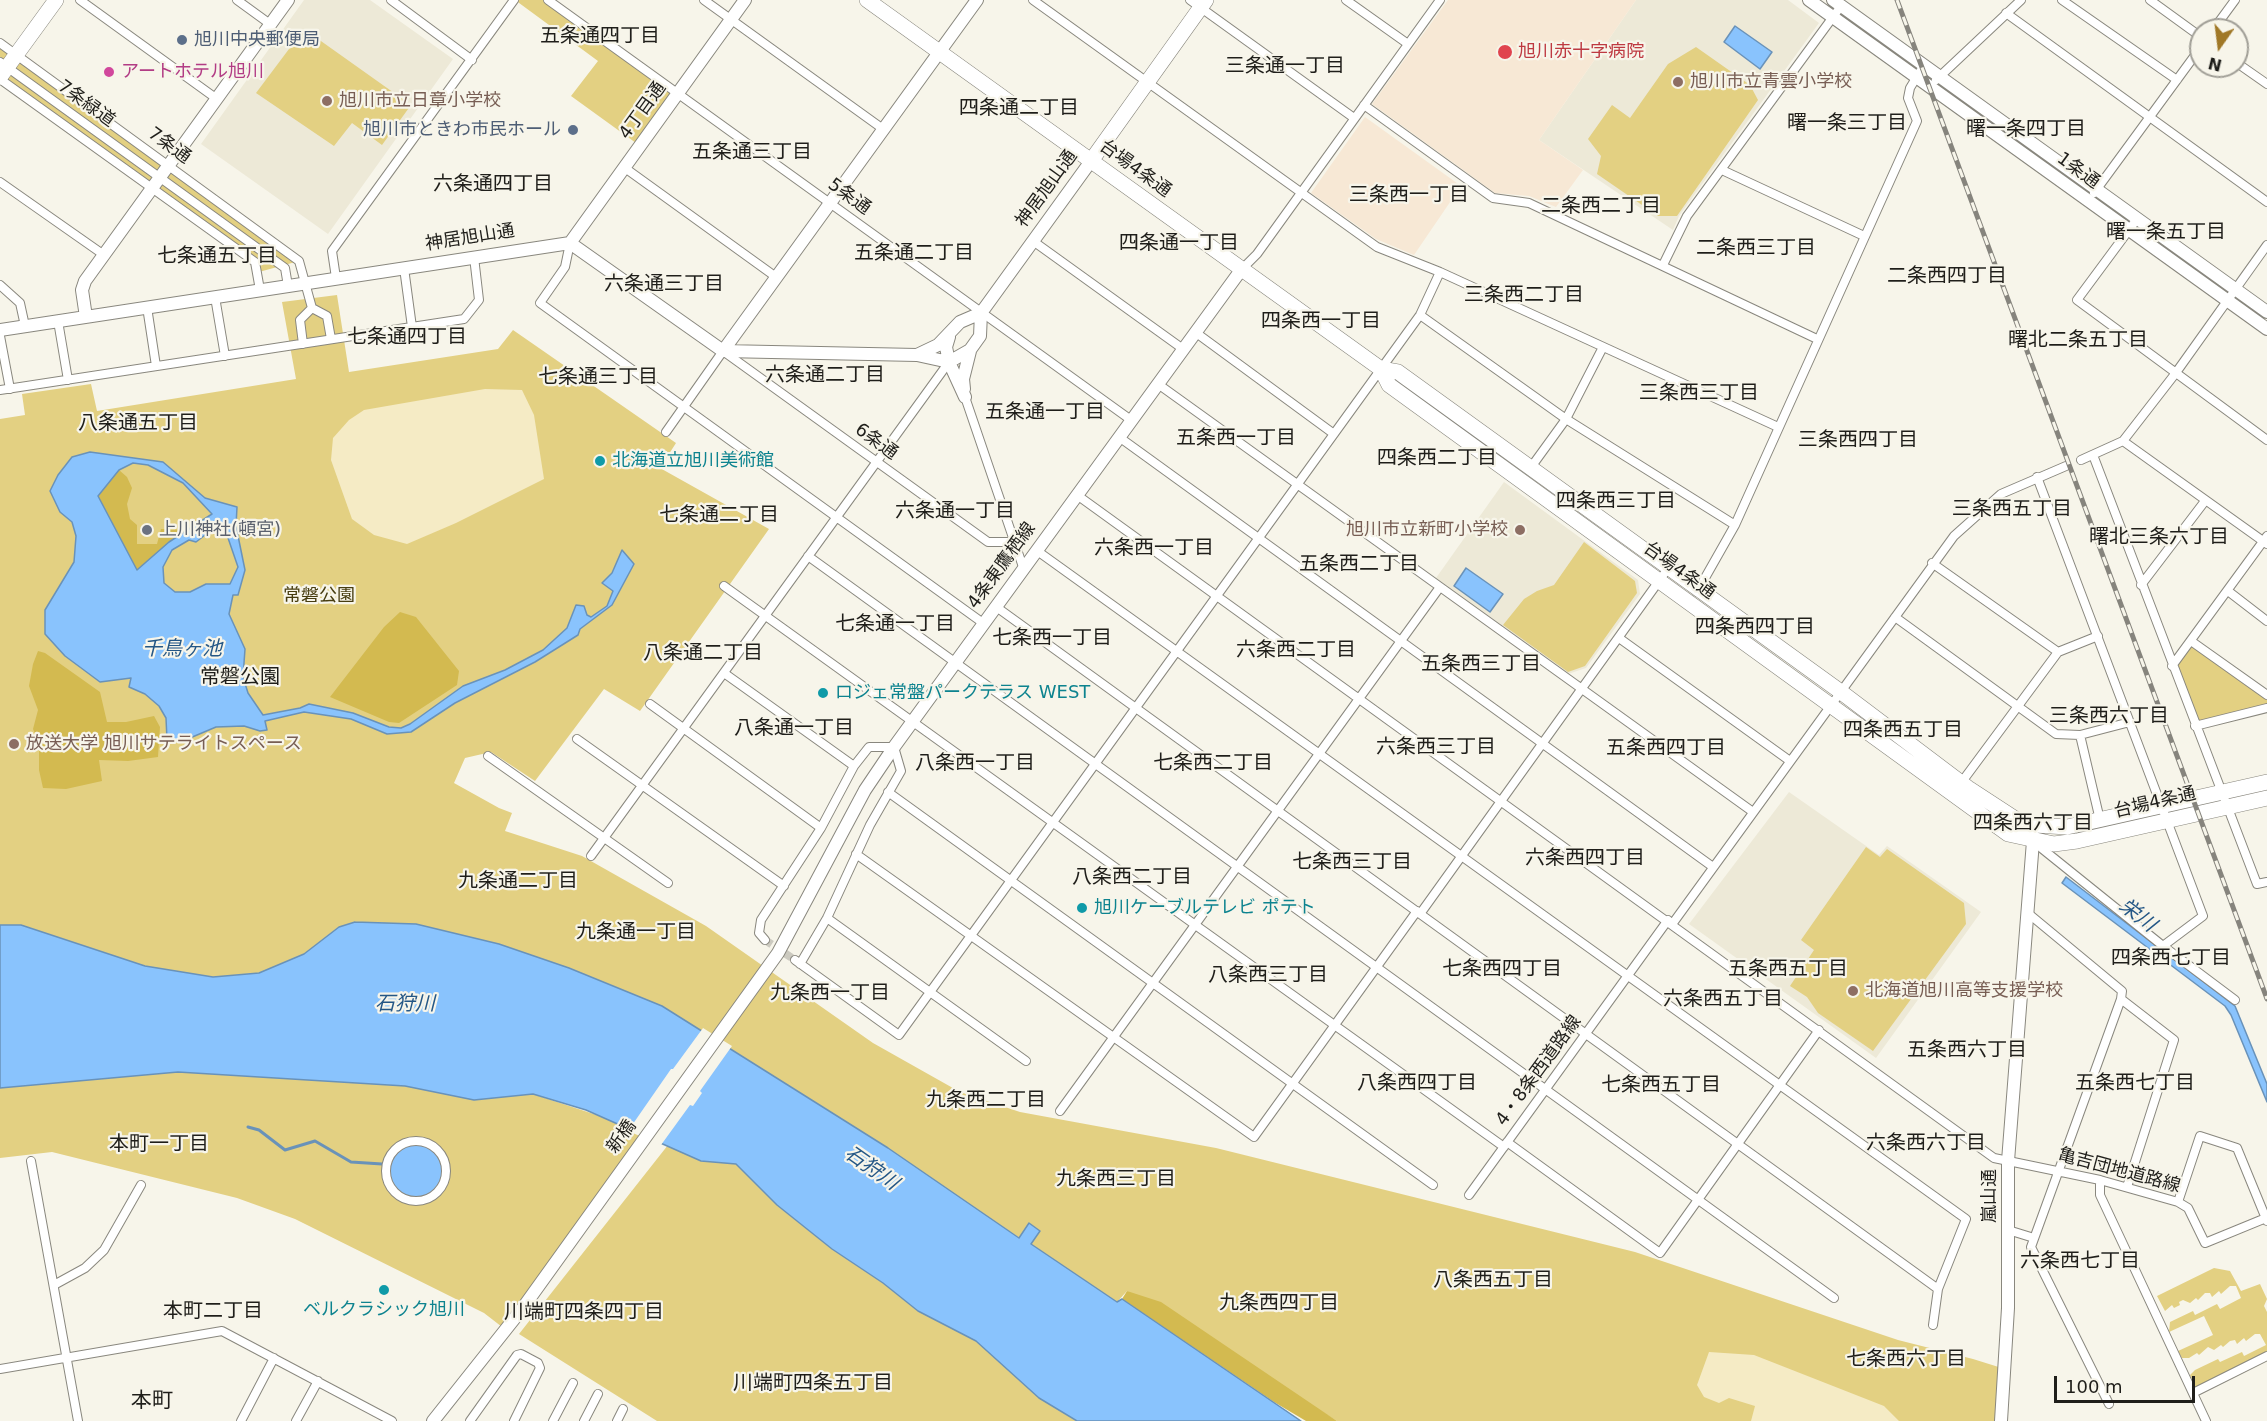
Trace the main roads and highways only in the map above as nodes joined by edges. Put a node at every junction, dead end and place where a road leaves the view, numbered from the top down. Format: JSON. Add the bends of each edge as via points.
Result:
{"nodes":[{"id":1,"x":56,"y":0,"type":"edge"},
{"id":2,"x":867,"y":0,"type":"edge"},
{"id":3,"x":1199,"y":3,"type":"edge"},
{"id":4,"x":5,"y":68,"type":"edge"},
{"id":5,"x":1091,"y":161,"type":"junction"},
{"id":6,"x":1381,"y":369,"type":"junction"},
{"id":7,"x":2267,"y":782,"type":"edge"},
{"id":8,"x":1965,"y":785,"type":"junction"},
{"id":9,"x":2267,"y":798,"type":"edge"},
{"id":10,"x":2067,"y":827,"type":"junction"},
{"id":11,"x":2033,"y":841,"type":"junction"}],
"edges":[{"from":1,"to":4,"type":"highway"},
{"from":2,"to":5,"type":"highway","name":"台場4条通"},
{"from":3,"to":5,"type":"highway","name":"神居旭山通"},
{"from":5,"to":6,"type":"highway","name":"台場4条通"},
{"from":6,"to":8,"type":"highway","name":"台場4条通","via":[[1398,372]]},
{"from":6,"to":11,"type":"highway","name":"台場4条通","via":[[1389,385],[2008,834]]},
{"from":7,"to":10,"type":"highway","name":"台場4条通"},
{"from":8,"to":10,"type":"highway","name":"台場4条通","via":[[2017,820]]},
{"from":8,"to":11,"type":"highway"},
{"from":9,"to":11,"type":"highway","name":"台場4条通","via":[[2077,841]]},
{"from":10,"to":11,"type":"highway"}]}
